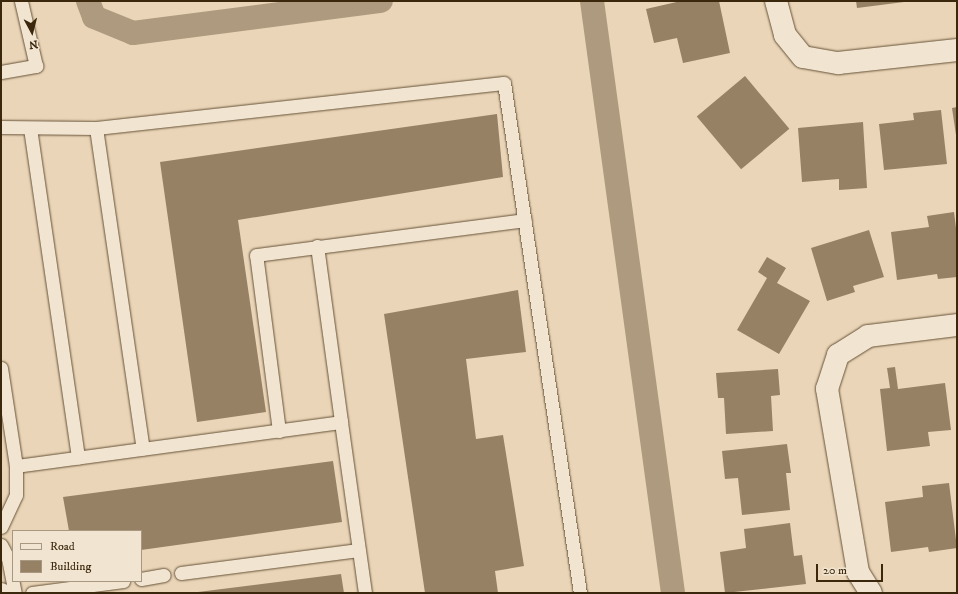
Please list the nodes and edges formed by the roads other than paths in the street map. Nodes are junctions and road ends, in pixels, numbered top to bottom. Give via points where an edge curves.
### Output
1 (21, 1) edge
2 (776, 1) edge
3 (957, 50) edge
4 (1, 72) edge
5 (1, 127) edge
6 (30, 128) junction
7 (96, 128) junction
8 (525, 220) junction
9 (317, 246) junction
10 (957, 325) edge
11 (1, 368) edge
12 (341, 422) junction
13 (279, 431) junction
14 (143, 449) junction
15 (78, 458) junction
16 (16, 466) junction
17 (1, 527) edge
18 (1, 545) edge
19 (359, 550) junction
20 (181, 573) dead end
21 (164, 576) dead end
22 (12, 578) edge
23 (142, 579) edge
24 (13, 582) edge
25 (115, 582) edge
26 (1, 589) edge
27 (10, 593) edge
28 (15, 593) edge
29 (32, 593) edge
30 (365, 593) edge
31 (580, 593) edge
32 (871, 593) edge

1 - 4 lane via 36,66
2 - 3 street via 785,35 803,57 838,64
5 - 6 lane
6 - 7 lane
6 - 15 lane
7 - 8 lane via 504,83
7 - 14 lane
8 - 9 lane
8 - 31 lane
9 - 12 lane
9 - 13 lane via 256,255
10 - 32 street via 868,336 838,354 828,389 858,572
11 - 16 lane
12 - 13 lane
12 - 19 lane
13 - 14 lane
14 - 15 lane
15 - 16 lane
16 - 17 lane via 16,495
18 - 22 lane via 8,558
19 - 20 lane
19 - 30 lane
21 - 23 lane
24 - 28 lane
25 - 29 lane
26 - 27 lane

